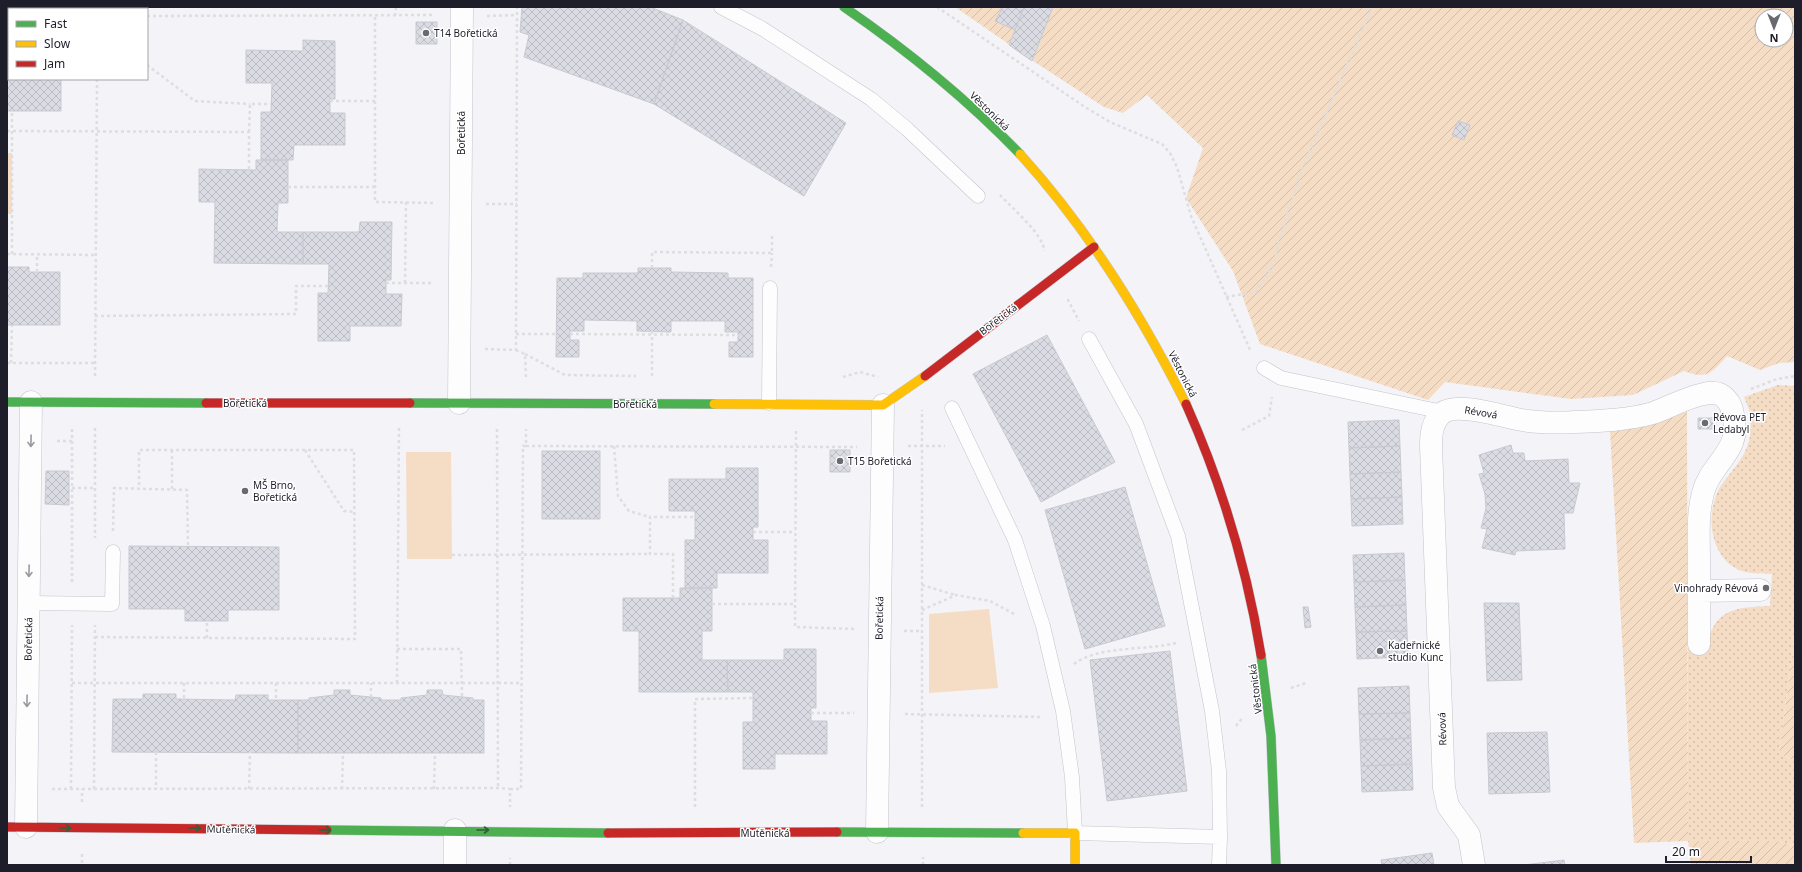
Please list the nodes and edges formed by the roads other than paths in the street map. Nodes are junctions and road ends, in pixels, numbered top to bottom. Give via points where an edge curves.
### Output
1 (721, 7) edge
2 (844, 7) edge
3 (471, 12) edge
4 (978, 196) dead end
5 (1094, 247) junction
6 (770, 288) dead end
7 (1089, 339) dead end
8 (1264, 368) road end
9 (7, 402) edge
10 (31, 402) junction
11 (459, 403) junction
12 (769, 403) junction
13 (883, 405) junction
14 (952, 408) dead end
15 (1443, 412) junction
16 (113, 552) dead end
17 (1760, 590) dead end
18 (1699, 591) junction
19 (28, 603) junction
20 (1699, 644) dead end
21 (16, 827) edge
22 (456, 830) junction
23 (877, 832) junction
24 (1075, 833) junction
25 (1220, 837) junction
26 (456, 865) edge
27 (1075, 865) edge
28 (1219, 865) edge
29 (1276, 865) edge
30 (1474, 865) edge

1 - 4 lane via 763,29 871,99
2 - 5 street, Věstonická via 870,23 933,73 982,117 1041,178
3 - 11 street, Bořetická
5 - 13 street, Bořetická
5 - 29 street, Věstonická via 1130,301 1174,379 1203,442 1228,510 1248,585 1263,665 1271,730
6 - 12 lane
7 - 25 lane via 1136,424 1178,536 1212,711 1219,771
8 - 15 lane via 1281,378
9 - 10 street, Bořetická
10 - 11 street, Bořetická
10 -> 19 street, Bořetická
11 - 12 street, Bořetická
12 - 13 street, Bořetická
13 - 23 street, Bořetická
14 - 24 lane via 1015,540 1038,612 1063,711 1072,777
15 - 18 street, Révová via 1469,408 1522,420 1560,423 1619,420 1654,412 1716,392 1731,405 1735,437 1703,492 1699,519
15 - 30 street, Révová via 1434,422 1431,446 1444,788 1448,806 1469,835
16 - 19 lane via 112,604
17 - 18 street
18 - 20 street
19 -> 21 street, Bořetická
21 -> 22 street, Mutěnická
22 -> 23 street, Mutěnická via 615,833
22 - 26 street
23 - 24 street, Mutěnická
24 - 25 lane
24 - 27 street
25 - 28 lane

